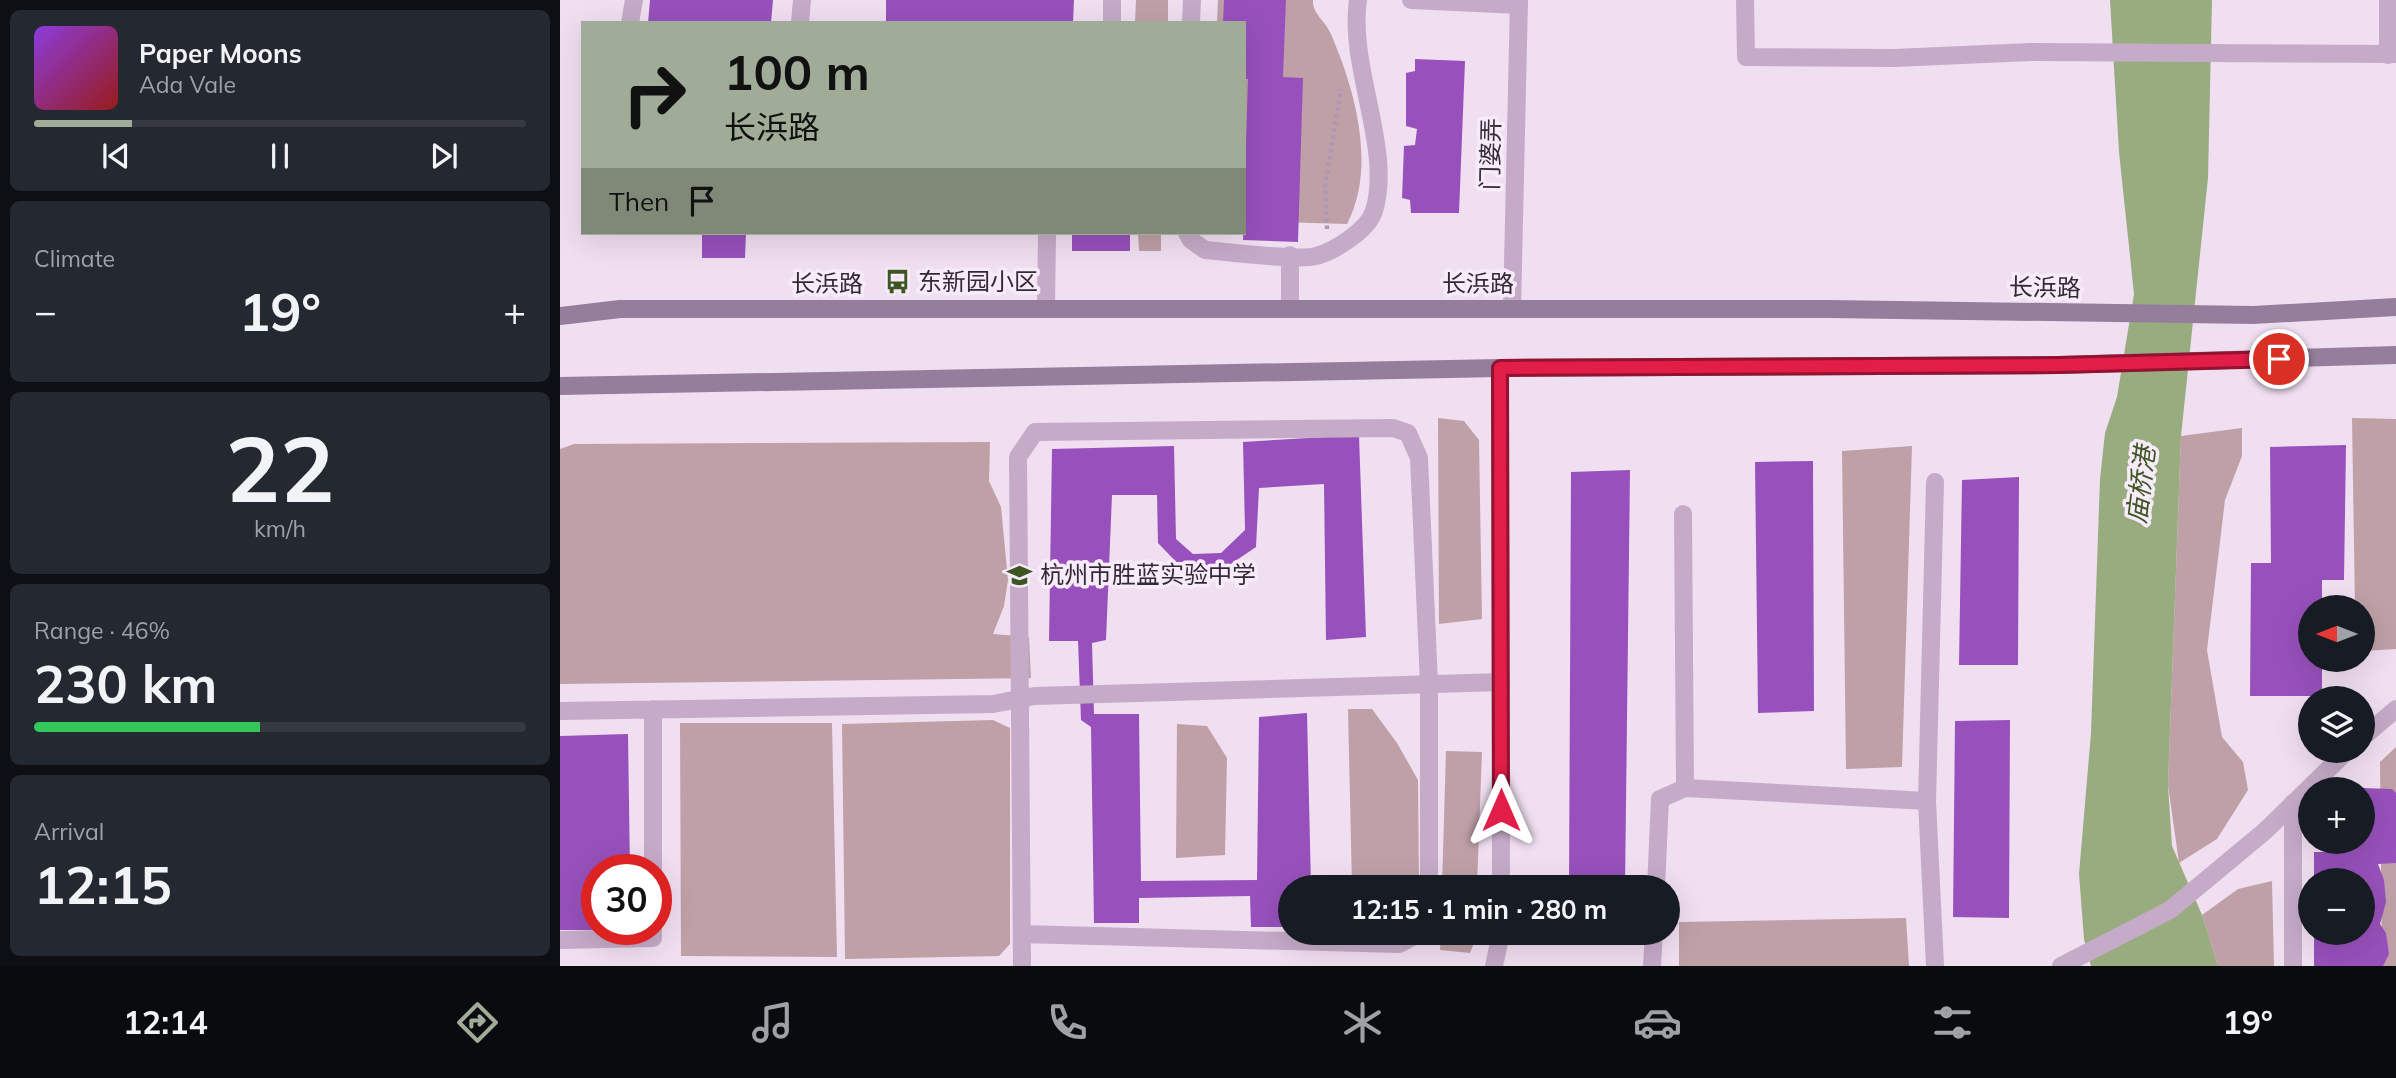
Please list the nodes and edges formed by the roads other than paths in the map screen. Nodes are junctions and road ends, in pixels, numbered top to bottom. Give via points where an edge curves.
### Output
1 (634, 0) edge
2 (802, 0) edge
3 (1112, 0) edge
4 (1192, 0) edge
5 (1358, 0) edge
6 (1410, 0) edge
7 (1745, 0) edge
8 (2388, 0) edge
9 (1519, 2) edge
10 (630, 21) edge
11 (800, 21) edge
12 (1112, 21) edge
13 (1191, 21) edge
14 (2392, 55) edge
15 (1047, 235) edge
16 (1188, 235) edge
17 (1290, 255) junction
18 (2396, 307) edge
19 (1046, 309) junction
20 (1290, 309) junction
21 (1512, 309) junction
22 (560, 316) edge
23 (2396, 355) edge
24 (1500, 368) junction
25 (560, 386) edge
26 (1934, 482) dead end
27 (1683, 514) dead end
28 (1501, 682) junction
29 (1429, 684) junction
30 (1021, 699) junction
31 (653, 709) junction
32 (2396, 709) edge
33 (560, 710) edge
34 (2375, 727) edge
35 (2334, 763) edge
36 (1685, 788) junction
37 (1927, 801) junction
38 (2292, 803) junction
39 (653, 854) edge
40 (1429, 875) edge
41 (1501, 875) edge
42 (1657, 875) edge
43 (1022, 934) junction
44 (560, 940) edge
45 (581, 940) edge
46 (1278, 941) edge
47 (1498, 945) edge
48 (1654, 945) edge
49 (1022, 966) edge
50 (1494, 966) edge
51 (1653, 966) edge
52 (1935, 966) edge
53 (2061, 966) edge
54 (2292, 966) edge

1 - 10 street
2 - 11 street
3 - 12 street
4 - 13 street
5 - 17 street via 1359,51 1378,167 1373,213 1362,229 1315,257
6 - 9 street
7 - 14 street via 1746,57 1894,58 2031,52
8 - 14 street
9 - 21 street, 门婆弄
15 - 19 street
16 - 17 street via 1205,250
17 - 20 street
18 - 21 main road, 长浜路 via 2253,315
19 - 20 main road, 长浜路
19 - 22 main road, 长浜路 via 621,309
20 - 21 main road, 长浜路
23 - 24 main road via 2059,365
24 - 25 main road
24 - 28 street
26 - 37 street
27 - 36 street
28 - 29 street
28 - 41 street
29 - 30 street
29 - 30 street via 1419,458 1408,433 1393,428 1035,432 1018,457
29 - 40 street
30 - 31 street via 993,704
30 - 43 street
31 - 33 street
31 - 39 street
32 - 34 street
35 - 38 street
36 - 37 street
36 - 42 street via 1660,799
37 - 52 street
38 - 53 street via 2170,910
38 - 54 street
43 - 46 street
43 - 49 street
44 - 45 street
47 - 50 street
48 - 51 street

